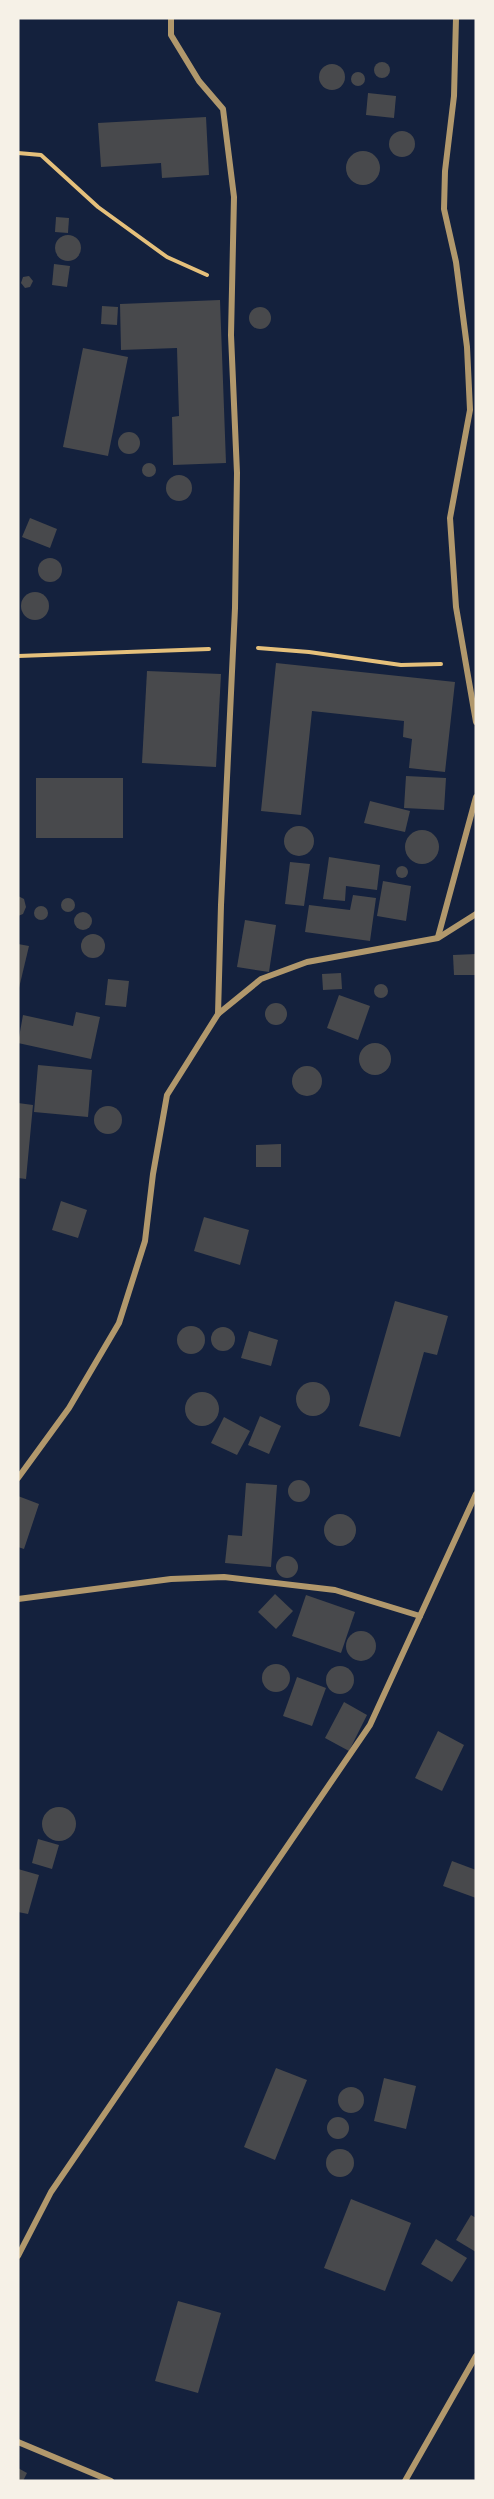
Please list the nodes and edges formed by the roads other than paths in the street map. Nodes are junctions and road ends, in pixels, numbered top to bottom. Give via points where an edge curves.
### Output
1 (171, 18) edge
2 (456, 18) edge
3 (476, 723) edge
4 (476, 797) edge
5 (476, 914) edge
6 (438, 938) junction
7 (218, 1014) junction
8 (18, 1478) edge
9 (476, 1494) edge
10 (18, 1599) edge
11 (420, 1616) junction
12 (18, 2256) edge
13 (476, 2356) edge
14 (18, 2442) edge
15 (111, 2481) edge
16 (405, 2481) edge

1 - 7 street via 171,34 199,81 223,109 234,197 231,335 237,473 235,597
2 - 3 street via 444,209 456,262 467,347 470,410 450,518 456,607
4 - 6 street
5 - 6 street
6 - 7 street via 308,962 261,979
7 - 8 street via 167,1095 144,1241 119,1323 69,1408
9 - 11 street
10 - 11 street via 171,1579 224,1577 335,1590
11 - 12 street via 370,1725 51,2192
13 - 16 street
14 - 15 street

